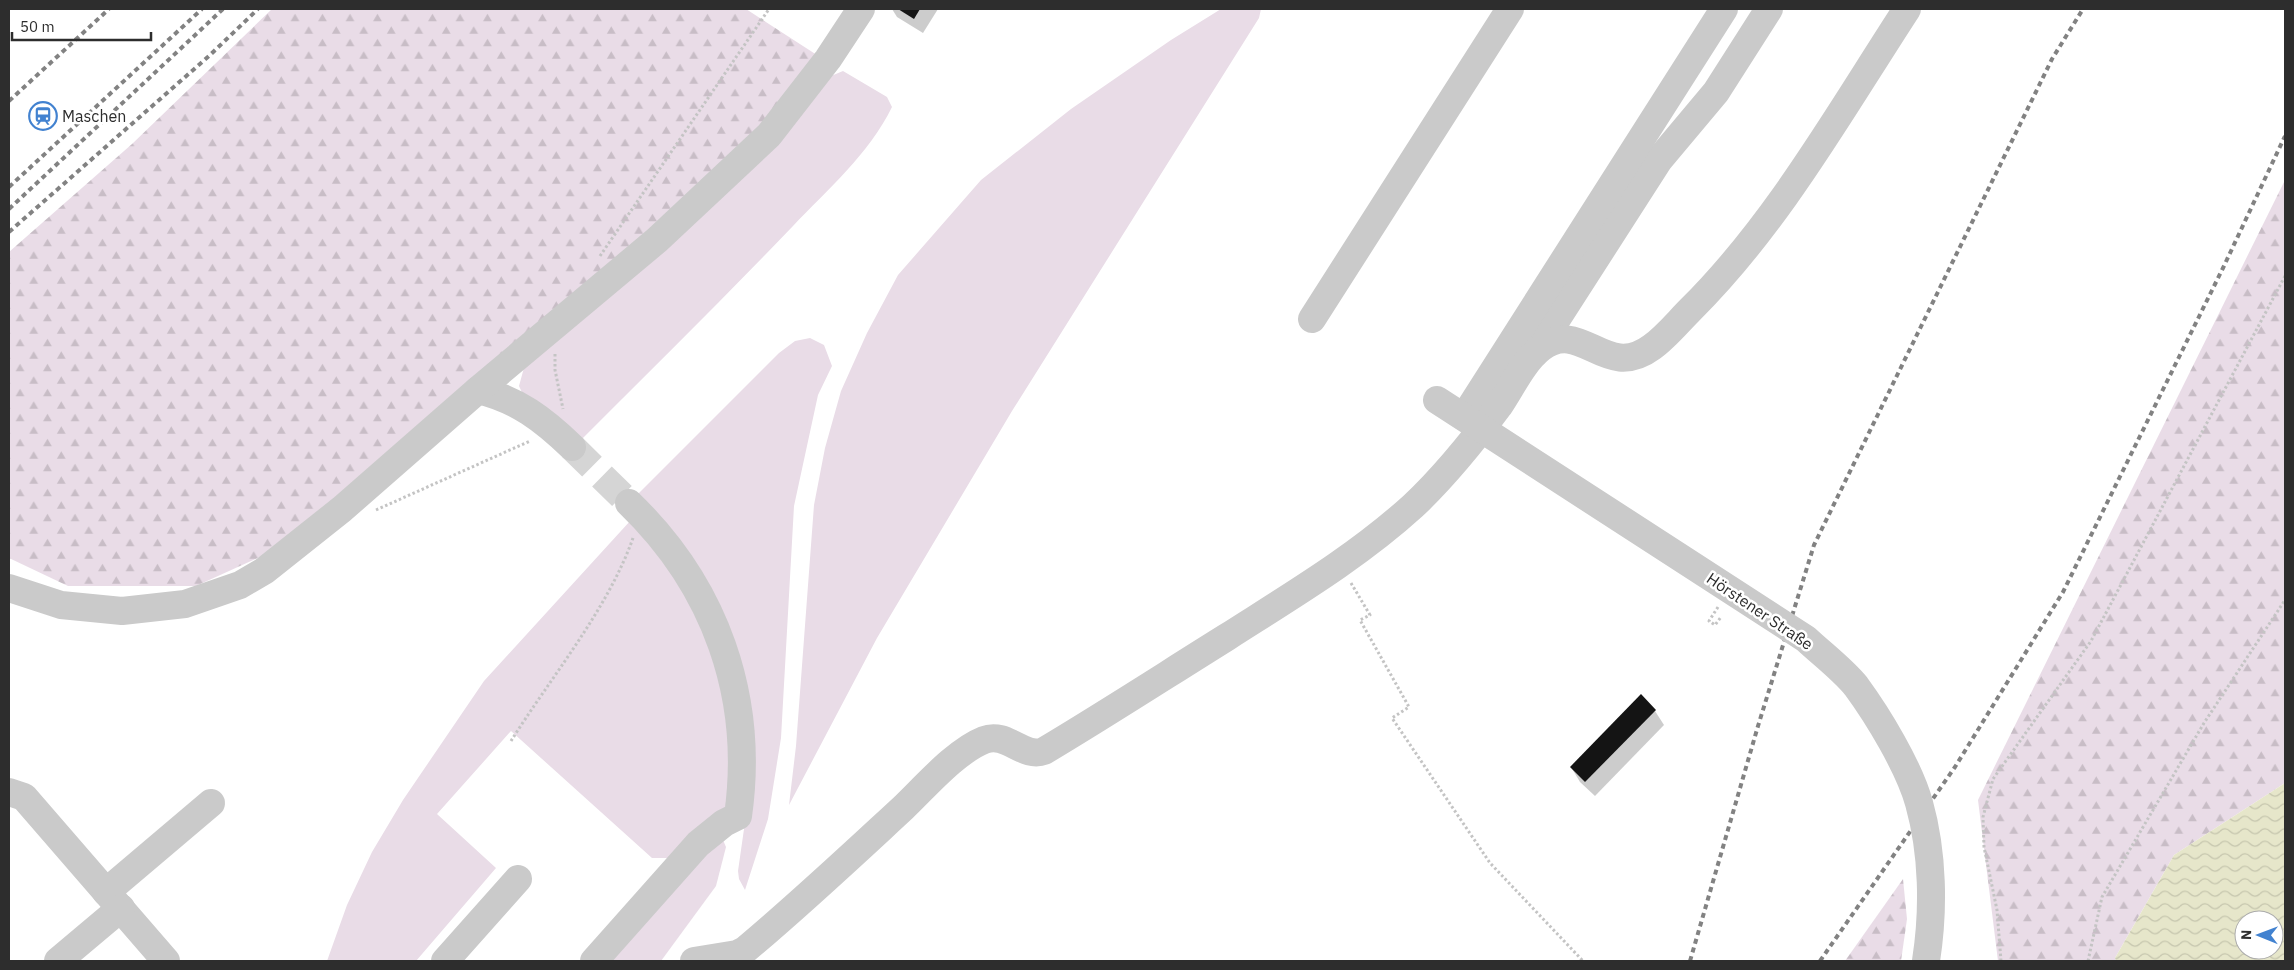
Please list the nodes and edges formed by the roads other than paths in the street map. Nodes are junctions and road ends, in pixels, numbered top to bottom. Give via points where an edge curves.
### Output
1 (861, 9) edge
2 (1510, 9) edge
3 (1724, 9) edge
4 (1769, 9) edge
5 (1907, 9) edge
6 (1312, 319) dead end
7 (1531, 358) junction
8 (478, 390) junction
9 (1437, 400) dead end
10 (1464, 417) junction
11 (570, 444) tunnel mouth
12 (634, 508) tunnel mouth
13 (9, 588) edge
14 (9, 792) edge
15 (211, 802) dead end
16 (518, 879) dead end
17 (114, 900) junction
18 (58, 961) edge
19 (166, 961) edge
20 (446, 961) edge
21 (594, 961) edge
22 (694, 961) edge
23 (1926, 961) edge

1 - 8 street via 828,59 769,136 658,240
2 - 6 street
3 - 10 street
4 - 7 street via 1716,92 1659,160
5 - 7 street via 1787,190 1741,253 1707,293 1653,347 1636,357 1618,359 1581,342 1555,340
7 - 22 street via 1498,407 1442,476 1390,526 1340,564 1044,751 1034,753 998,738 976,744 745,950 726,957
8 - 11 street via 526,407
8 - 13 street via 288,554 240,585 185,604 122,611 61,605
9 - 10 street, Hörstener Straße, bridge
10 - 23 street, Hörstener Straße, bridge via 1806,639 1855,685 1893,743 1919,802 1930,864 1930,934
12 - 21 street via 655,528 695,584 722,643 731,672 742,738 741,796 738,816 698,844
14 - 17 street via 24,797
15 - 17 street
16 - 20 street
17 - 18 street
17 - 19 street

